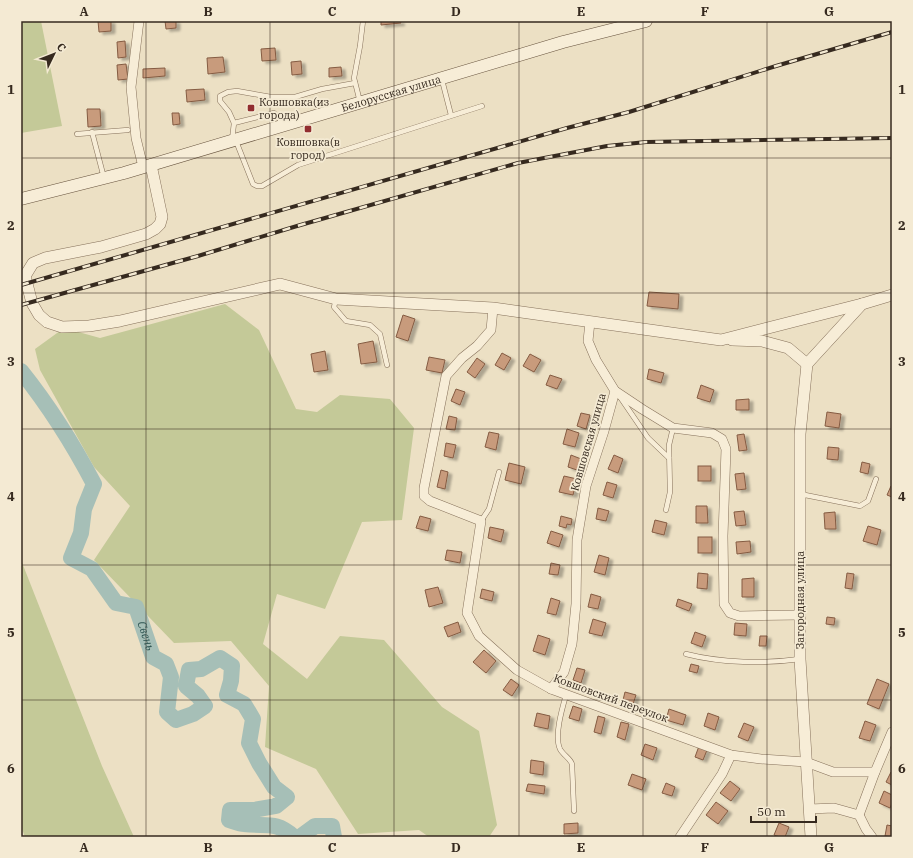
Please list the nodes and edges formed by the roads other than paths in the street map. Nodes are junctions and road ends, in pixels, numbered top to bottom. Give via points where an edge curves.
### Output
1 (139, 21) edge
2 (363, 21) edge
3 (646, 21) edge
4 (441, 78) junction
5 (355, 83) junction
6 (360, 102) junction
7 (482, 106) dead end
8 (451, 115) junction
9 (234, 123) junction
10 (285, 125) junction
11 (128, 130) dead end
12 (92, 132) junction
13 (77, 134) dead end
14 (234, 140) junction
15 (147, 166) junction
16 (104, 178) junction
17 (21, 199) edge
18 (892, 295) edge
19 (336, 299) junction
20 (862, 304) junction
21 (494, 308) junction
22 (590, 322) junction
23 (721, 340) junction
24 (807, 364) junction
25 (387, 365) dead end
26 (615, 391) junction
27 (673, 428) junction
28 (669, 458) junction
29 (499, 472) dead end
30 (876, 479) dead end
31 (799, 494) junction
32 (666, 510) dead end
33 (481, 521) junction
34 (800, 615) junction
35 (686, 654) dead end
36 (800, 659) junction
37 (551, 690) junction
38 (566, 695) junction
39 (892, 732) edge
40 (731, 755) junction
41 (806, 762) junction
42 (874, 772) junction
43 (809, 810) junction
44 (574, 811) dead end
45 (859, 815) junction
46 (680, 837) edge
47 (811, 837) edge
48 (872, 837) edge

1 - 15 street via 131,87 136,138
2 - 5 lane
3 - 4 main road, Белорусская улица via 563,42
4 - 6 main road, Белорусская улица
4 - 8 lane
5 - 6 lane
5 - 9 lane via 295,97 228,92 220,96 220,101
6 - 10 main road, Белорусская улица
7 - 8 lane
8 - 14 lane via 298,166 262,186 253,184
9 - 10 lane via 274,113
9 - 14 lane
10 - 14 main road, Белорусская улица
11 - 12 lane
12 - 13 lane
12 - 16 lane
14 - 15 main road, Белорусская улица
15 - 16 main road, Белорусская улица
15 - 19 street via 162,217 155,229 100,247 45,258 33,263 28,269 25,276 32,303 47,322 62,327 104,324 280,284
16 - 17 main road, Белорусская улица
18 - 20 street
19 - 21 street
19 - 25 lane via 334,307 346,321 370,325 380,334
20 - 23 street
20 - 24 street
21 - 22 street
21 - 33 street via 491,330 446,376 424,488 424,496 430,500
22 - 23 street
22 - 26 street, Ковшовская улица via 588,341
23 - 24 street via 762,341 788,348
24 - 31 street, Загородная улица via 800,434
26 - 27 street
26 - 28 lane via 648,438
26 - 37 street, Ковшовская улица via 586,486 577,540 576,604 572,644 564,672
27 - 28 lane
27 - 34 street via 712,433 722,439 726,449 724,604 730,613 738,616
28 - 32 lane via 670,492
29 - 33 lane via 489,509
30 - 31 lane via 868,501 860,506
31 - 34 street, Загородная улица
33 - 37 street, Ковшовский переулок via 467,613 478,636 517,670
34 - 36 street, Загородная улица
35 - 36 lane via 716,660
36 - 41 street, Загородная улица
37 - 38 street, Ковшовский переулок
38 - 40 street, Ковшовский переулок
38 - 44 lane via 558,741 561,750 572,764
39 - 42 street
40 - 41 street, Ковшовский переулок
40 - 46 street via 722,774
41 - 42 street, Ковшовский переулок via 833,772
41 - 43 street, Загородная улица
42 - 45 street
43 - 45 street via 834,808
43 - 47 street, Загородная улица
45 - 48 street

